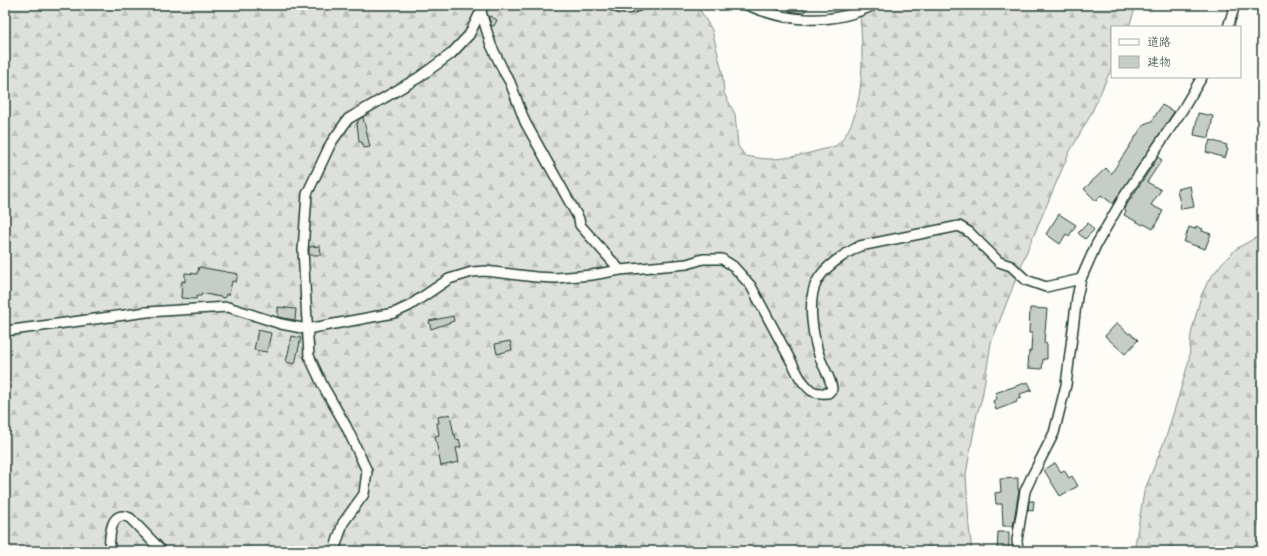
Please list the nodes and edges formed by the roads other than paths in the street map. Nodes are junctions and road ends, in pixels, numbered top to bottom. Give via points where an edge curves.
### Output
1 (612, 5) edge
2 (641, 5) edge
3 (747, 5) edge
4 (874, 5) edge
5 (1235, 5) edge
6 (482, 8) edge
7 (1228, 26) edge
8 (1201, 78) edge
9 (620, 270) junction
10 (1081, 279) junction
11 (308, 329) junction
12 (5, 331) edge
13 (110, 551) edge
14 (162, 551) edge
15 (334, 551) edge
16 (1018, 551) edge

1 - 2 street via 619,9
3 - 4 street via 776,15 813,20 835,18
5 - 7 street
6 - 9 street via 491,45 510,82 525,122 580,225
6 - 11 street via 469,36 451,54 418,78 348,119 331,143 307,194 303,250
8 - 10 street via 1125,195 1096,245
9 - 10 street via 687,264 702,259 722,259 733,266 751,286 800,378 810,390 818,394 832,390 812,327 812,295 816,282 826,270 846,253 860,246 959,226 969,232 999,262 1011,266 1026,280 1046,287
9 - 11 street via 555,278 472,272 448,280 394,314
10 - 16 street via 1066,385 1054,434 1025,491 1017,540
11 - 12 street via 281,324 228,307 147,312
11 - 15 street via 309,356 367,471 364,494 343,523
13 - 14 street via 111,527 119,517 125,516

